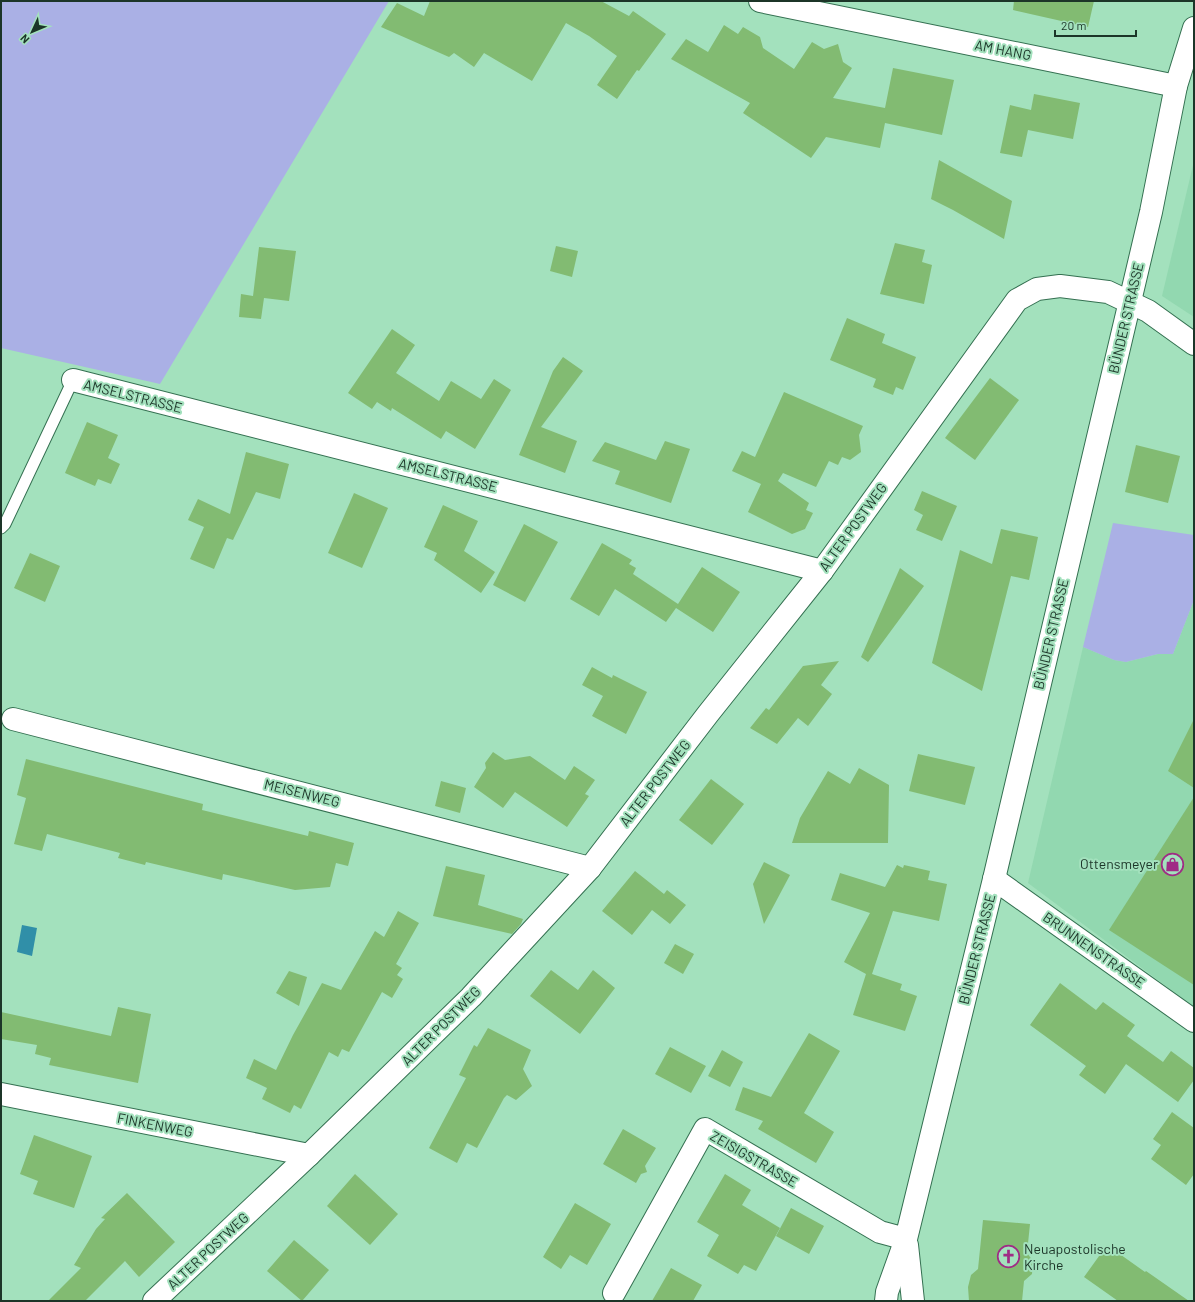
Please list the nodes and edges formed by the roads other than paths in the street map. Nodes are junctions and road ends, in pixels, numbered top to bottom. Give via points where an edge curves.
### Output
1 (760, 1) edge
2 (832, 8) edge
3 (1194, 28) edge
4 (1176, 86) junction
5 (1130, 301) junction
6 (1194, 344) edge
7 (73, 380) joint
8 (1, 528) edge
9 (822, 571) junction
10 (14, 719) dead end
11 (590, 868) junction
12 (994, 879) junction
13 (1194, 1021) edge
14 (1, 1094) edge
15 (309, 1155) junction
16 (906, 1239) junction
17 (614, 1293) dead end
18 (154, 1301) edge
19 (886, 1301) edge
20 (913, 1301) edge

1 - 2 street, AM HANG
2 - 4 street, AM HANG
3 - 4 street, BÜNDER STRASSE
4 - 5 street, BÜNDER STRASSE
5 - 6 street, ALTER POSTWEG
5 - 9 street, ALTER POSTWEG via 1108,292 1060,286 1037,289 1017,300
5 - 12 street, BÜNDER STRASSE
7 - 8 lane
7 - 9 street, AMSELSTRASSE
9 - 11 street, ALTER POSTWEG
10 - 11 street, MEISENWEG
11 - 15 street, ALTER POSTWEG via 471,997
12 - 13 street, BRUNNENSTRASSE
12 - 16 street, BÜNDER STRASSE
14 - 15 street, FINKENWEG
15 - 18 street, ALTER POSTWEG
16 - 17 street, ZEISIGSTRASSE via 880,1232 705,1130
16 - 19 street, BÜNDER STRASSE
16 - 20 street, BÜNDER STRASSE

